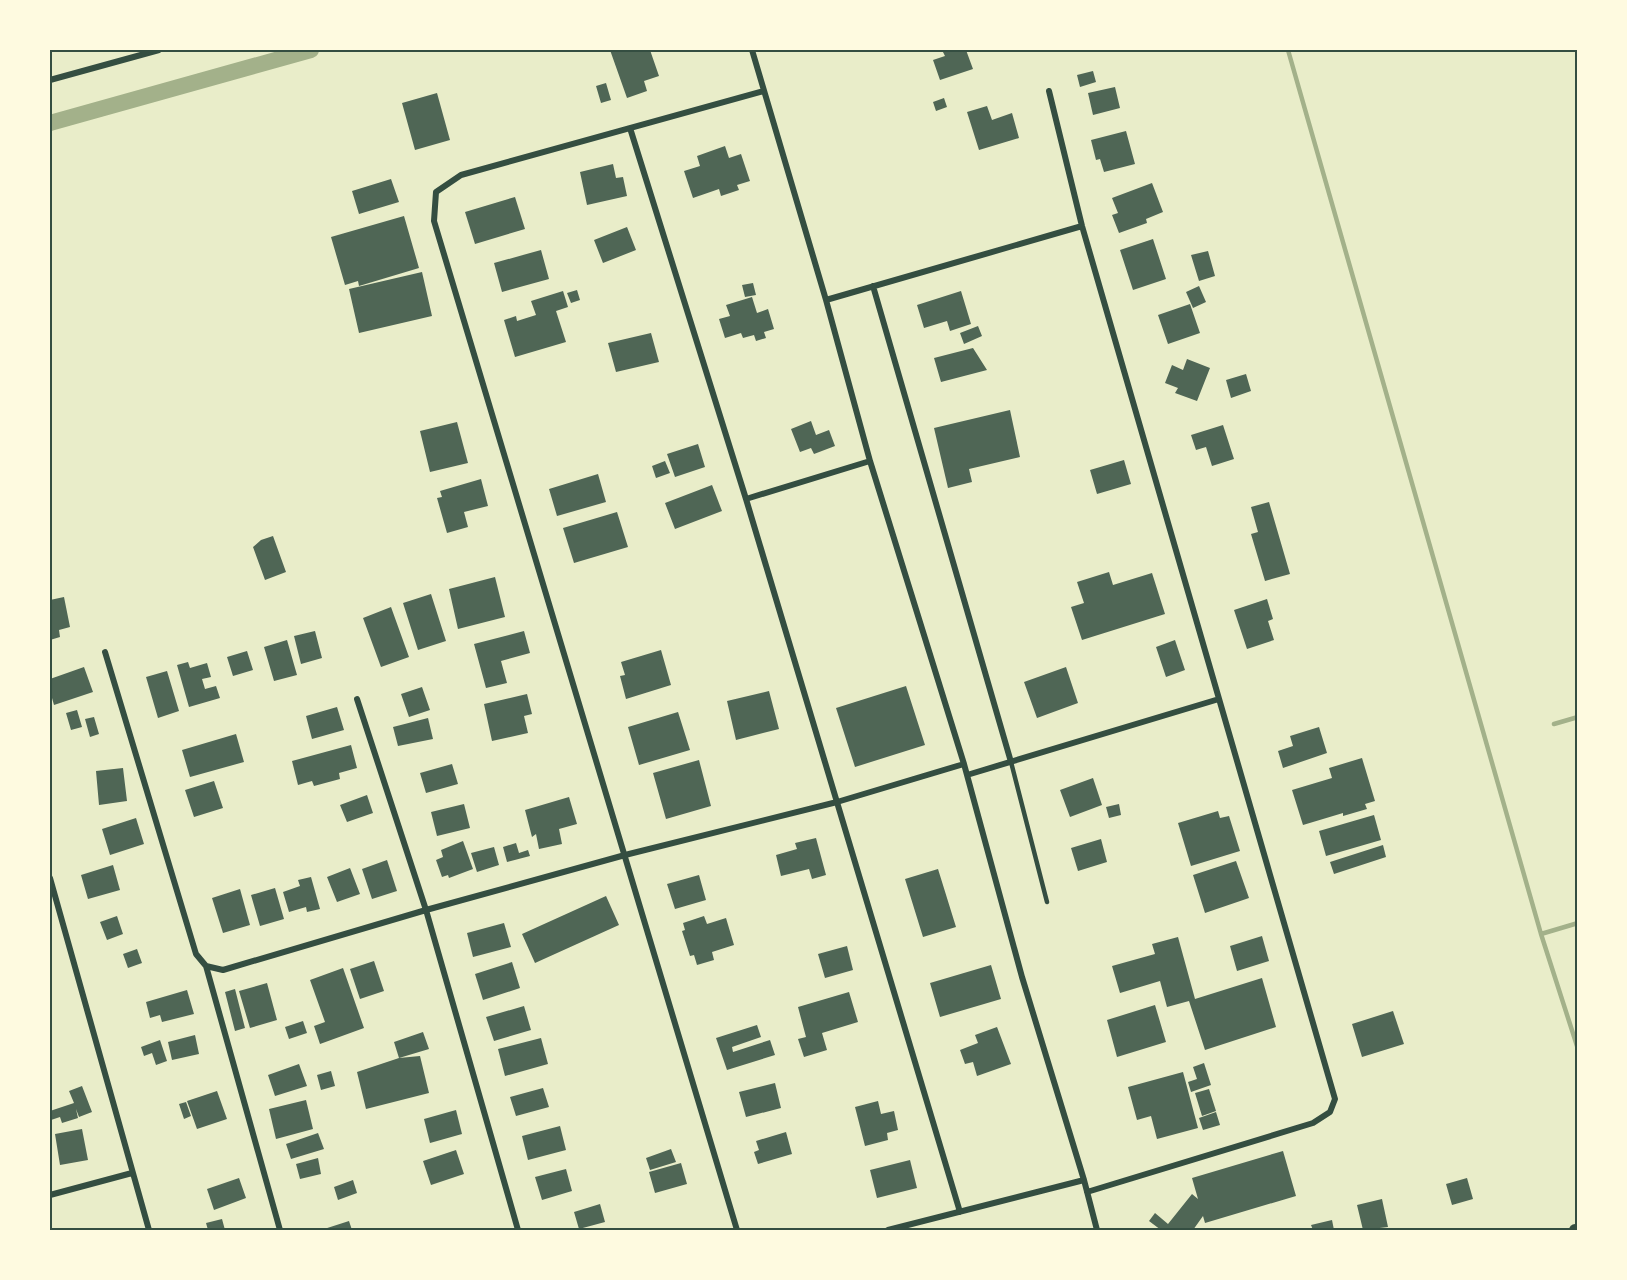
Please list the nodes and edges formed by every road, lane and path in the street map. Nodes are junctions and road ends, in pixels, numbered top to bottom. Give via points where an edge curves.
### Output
1 (159, 50) edge
2 (752, 50) edge
3 (50, 80) edge
4 (764, 91) junction
5 (1049, 91) dead end
6 (630, 128) junction
7 (1082, 226) junction
8 (873, 286) junction
9 (826, 300) junction
10 (870, 461) junction
11 (746, 499) junction
12 (105, 652) dead end
13 (357, 699) dead end
14 (1219, 699) junction
15 (1011, 762) junction
16 (964, 764) junction
17 (967, 775) junction
18 (837, 802) junction
19 (626, 855) junction
20 (50, 878) edge
21 (1047, 902) dead end
22 (426, 910) junction
23 (206, 966) junction
24 (132, 1173) junction
25 (1084, 1180) junction
26 (1087, 1192) junction
27 (50, 1195) edge
28 (960, 1212) junction
29 (149, 1230) edge
30 (280, 1230) edge
31 (518, 1230) edge
32 (737, 1230) edge
33 (888, 1230) edge
34 (1097, 1230) edge

1 - 3 street
2 - 4 street
4 - 6 street
4 - 9 street
5 - 7 street
6 - 11 street
6 - 19 street via 461,175 436,192 434,221
7 - 8 street
7 - 14 street
8 - 9 street
8 - 15 street
9 - 10 street
10 - 11 street
10 - 16 street
11 - 18 street
12 - 23 street via 196,954
13 - 22 street
14 - 15 street
14 - 26 street via 1335,1099 1330,1112 1313,1124
15 - 17 street
15 - 21 lane
16 - 17 street
16 - 18 street
17 - 25 street via 1022,977
18 - 19 street
18 - 28 street
19 - 22 street
19 - 32 street
20 - 24 street
22 - 23 street via 223,970
22 - 31 street
23 - 30 street
24 - 27 street
24 - 29 street
25 - 26 street
25 - 28 street
26 - 34 street
28 - 33 street

